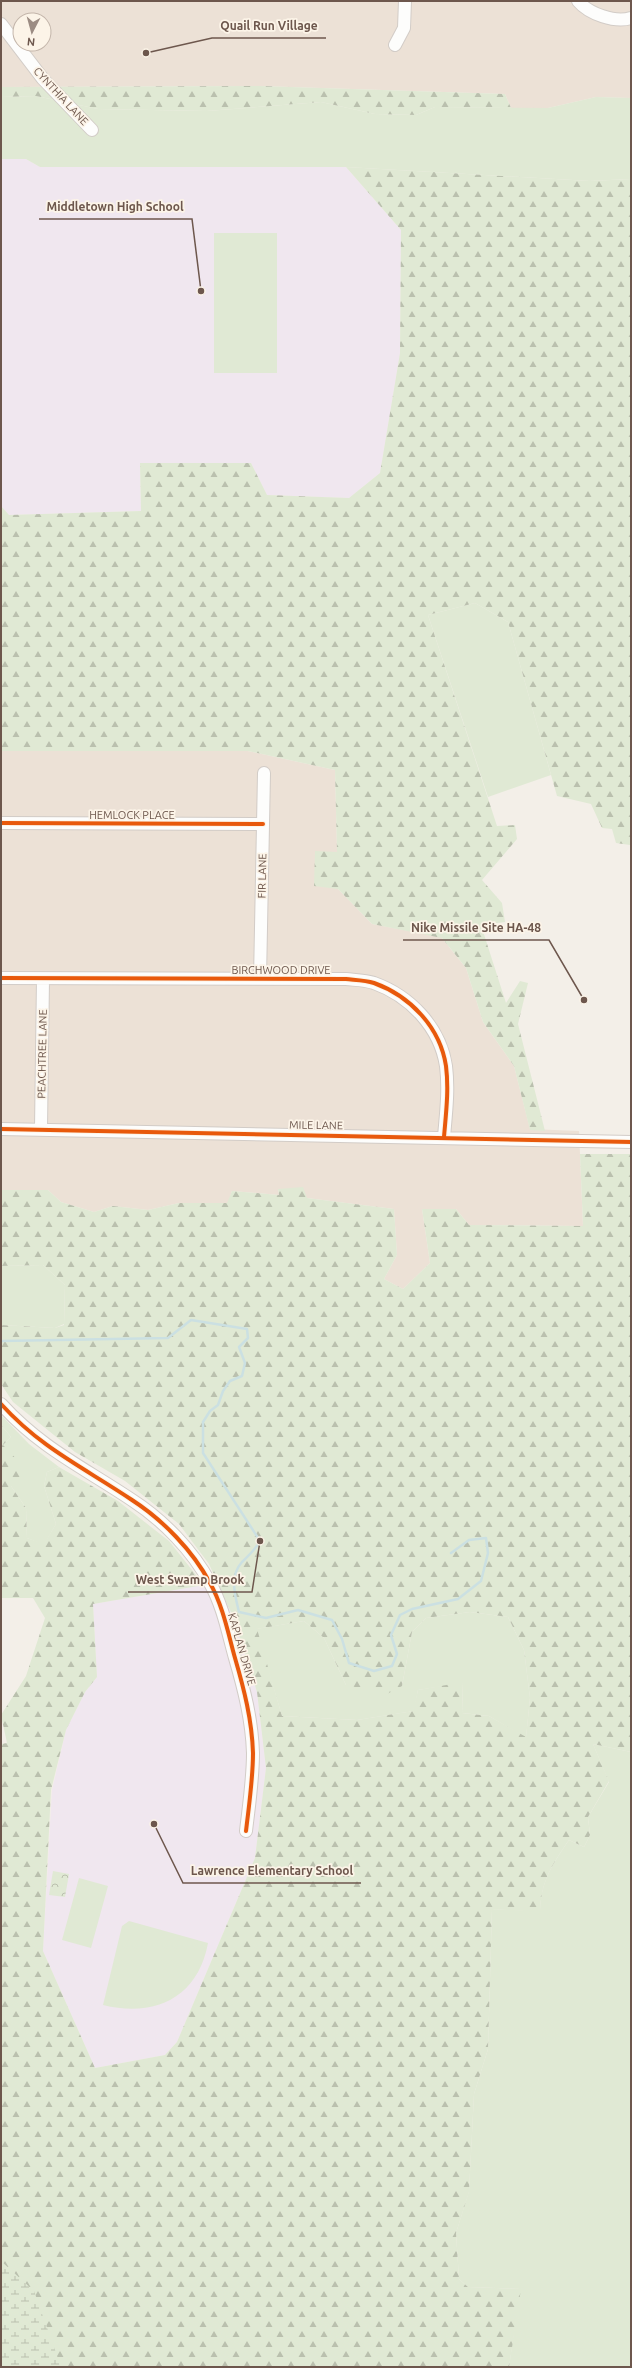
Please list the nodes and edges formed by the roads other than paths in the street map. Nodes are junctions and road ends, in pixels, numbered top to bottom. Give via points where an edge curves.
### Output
1 (405, 1) edge
2 (578, 1) edge
3 (631, 18) edge
4 (1, 24) edge
5 (395, 45) dead end
6 (92, 130) dead end
7 (264, 773) dead end
8 (1, 823) edge
9 (263, 824) junction
10 (1, 978) edge
11 (43, 979) junction
12 (260, 979) junction
13 (1, 1129) edge
14 (41, 1129) junction
15 (444, 1136) junction
16 (631, 1142) edge
17 (1, 1404) edge
18 (246, 1831) dead end

1 - 5 street via 404,28
2 - 3 street via 604,17 625,20
4 - 6 street, CYNTHIA LANE via 43,79
7 - 9 street, FIR LANE
8 - 9 street, HEMLOCK PLACE
9 - 12 street, FIR LANE
10 - 11 street, BIRCHWOOD DRIVE
11 - 12 street, BIRCHWOOD DRIVE
11 - 14 street, PEACHTREE LANE
12 - 15 street, BIRCHWOOD DRIVE via 346,979 372,983 390,990 411,1004 432,1029 441,1047 448,1088
13 - 14 street, MILE LANE
14 - 15 street, MILE LANE
15 - 16 street, MILE LANE
17 - 18 street, KAPLAN DRIVE via 35,1438 133,1500 165,1527 199,1565 211,1584 245,1692 251,1726 252,1779

